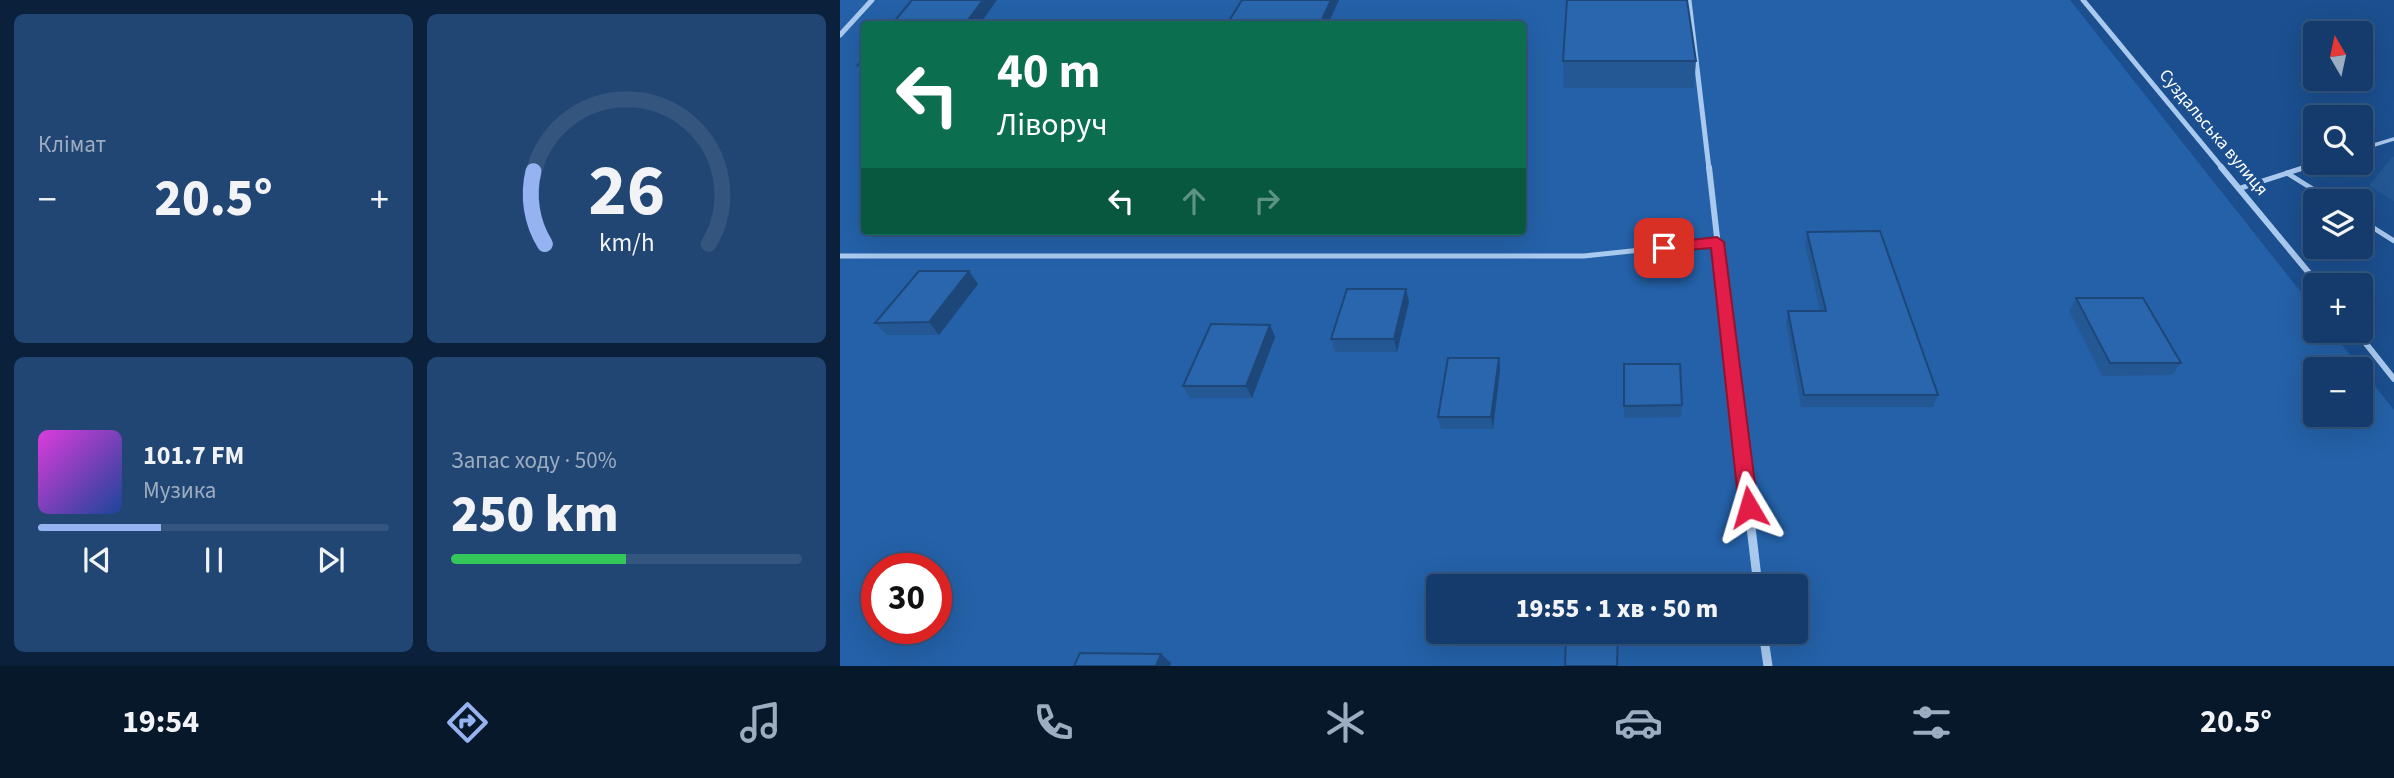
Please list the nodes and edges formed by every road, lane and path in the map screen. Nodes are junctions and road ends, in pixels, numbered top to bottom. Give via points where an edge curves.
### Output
1 (872, 0) edge
2 (1689, 0) edge
3 (2083, 0) edge
4 (840, 34) edge
5 (2394, 139) edge
6 (2373, 145) edge
7 (2303, 168) edge
8 (2287, 173) junction
9 (2241, 188) junction
10 (2313, 189) edge
11 (2373, 228) edge
12 (2394, 241) edge
13 (1717, 242) junction
14 (840, 256) edge
15 (2309, 273) edge
16 (2366, 343) edge
17 (2394, 379) edge
18 (1757, 574) edge
19 (1765, 644) edge
20 (1768, 666) edge

1 - 4 street
2 - 13 street
3 - 9 street, Суздальська вулиця
5 - 6 lane
7 - 8 lane
8 - 9 lane
8 - 10 lane
9 - 15 street, Суздальська вулиця
11 - 12 lane
13 - 14 lane via 1584,256
13 - 18 street
16 - 17 street
19 - 20 street

